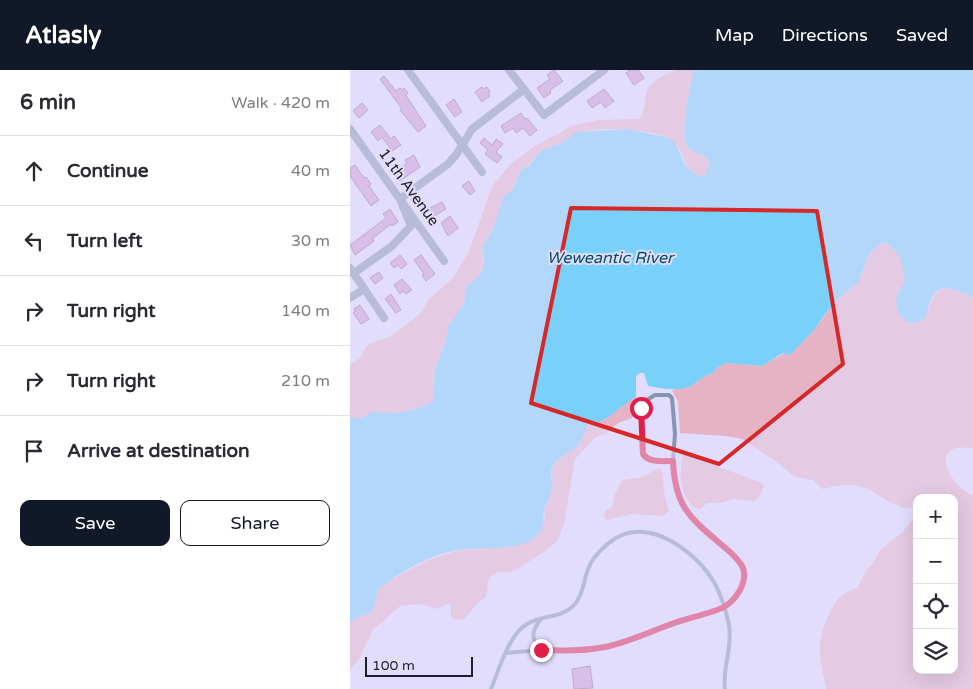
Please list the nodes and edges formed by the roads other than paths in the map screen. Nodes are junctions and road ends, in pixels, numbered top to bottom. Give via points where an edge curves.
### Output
1 (408, 70) edge
2 (509, 70) edge
3 (604, 70) edge
4 (523, 90) junction
5 (350, 130) edge
6 (462, 146) junction
7 (482, 172) dead end
8 (400, 200) junction
9 (444, 261) dead end
10 (352, 270) edge
11 (364, 289) junction
12 (350, 298) edge
13 (384, 318) dead end
14 (673, 461) junction
15 (724, 607) junction
16 (540, 620) junction
17 (541, 650) junction
18 (506, 653) junction
19 (490, 689) edge
20 (725, 689) edge

1 - 6 street
2 - 4 street
3 - 4 street via 544,114
4 - 6 street via 472,129
5 - 8 street, 11th Avenue
6 - 7 street
6 - 8 street via 448,164
8 - 9 street, 11th Avenue
8 - 10 street via 411,226 392,246
10 - 11 street
11 - 12 street
11 - 13 street
14 - 14 lane via 675,427 672,398 655,395 642,403 643,454 651,461
14 - 15 lane via 678,494 684,508 698,525 732,553 743,568 742,587
15 - 16 lane via 714,582 690,555 674,542 634,532 615,538 600,551 590,565 582,594 568,611
15 - 17 lane via 606,647 579,651
15 - 20 lane via 730,646
16 - 17 lane via 533,639
16 - 18 lane via 528,623 520,630
17 - 18 lane
18 - 19 lane

